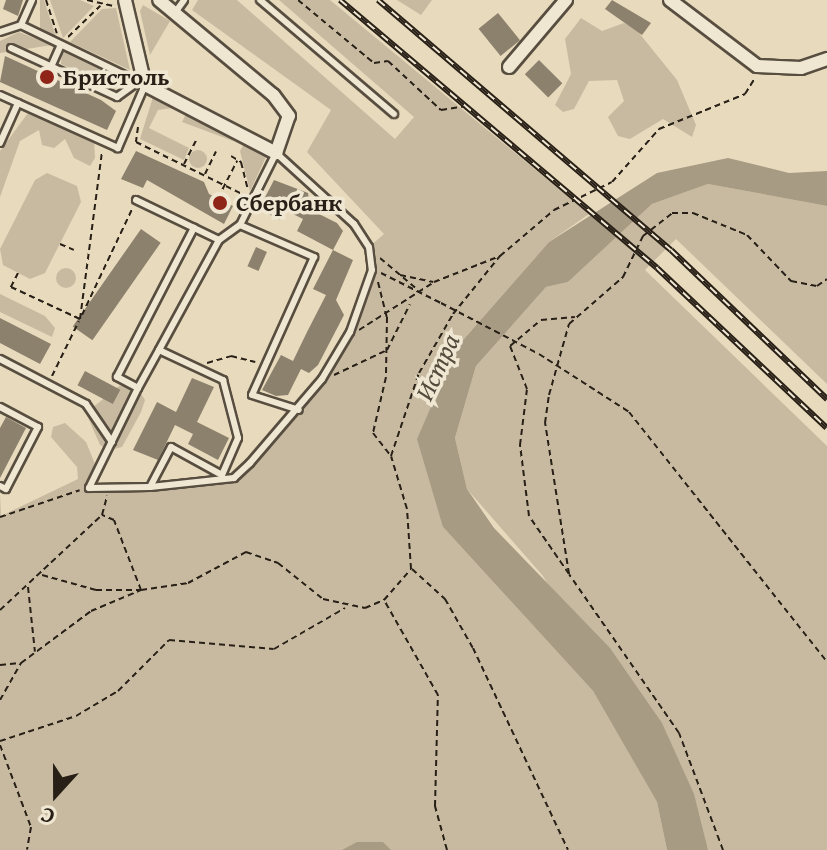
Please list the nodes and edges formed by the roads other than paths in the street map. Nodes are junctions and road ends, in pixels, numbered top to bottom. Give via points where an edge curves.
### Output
1 (32, 0) edge
2 (159, 0) edge
3 (184, 0) edge
4 (260, 0) edge
5 (566, 0) edge
6 (670, 0) edge
7 (123, 3) edge
8 (174, 14) junction
9 (21, 25) junction
10 (0, 32) edge
11 (61, 45) junction
12 (11, 48) dead end
13 (827, 59) edge
14 (51, 67) junction
15 (509, 67) dead end
16 (141, 83) junction
17 (0, 95) edge
18 (18, 103) junction
19 (394, 114) dead end
20 (0, 143) edge
21 (276, 153) junction
22 (136, 200) road end
23 (240, 225) junction
24 (194, 228) junction
25 (219, 240) junction
26 (159, 350) junction
27 (0, 359) edge
28 (138, 388) junction
29 (0, 407) edge
30 (299, 410) junction
31 (112, 442) junction
32 (222, 475) junction
33 (234, 478) junction
34 (0, 486) edge
35 (150, 487) junction

1 - 9 lane
2 - 8 street
3 - 8 lane
4 - 19 lane
5 - 15 street
6 - 13 street via 757,66 801,68
7 - 16 street
8 - 21 street via 289,116
9 - 10 lane
9 - 11 lane
11 - 14 lane
11 - 16 lane
12 - 14 lane
14 - 16 lane via 117,97
16 - 18 lane via 118,148
16 - 21 street
17 - 18 lane
18 - 20 lane
21 - 23 lane
21 - 30 lane via 319,187 369,247 372,270 350,332
22 - 24 lane
23 - 25 lane
23 - 30 lane via 314,257 252,395
24 - 25 lane
24 - 28 lane via 117,377
25 - 26 lane
26 - 28 lane
26 - 32 lane via 223,380 238,438
27 - 31 lane via 86,404
28 - 31 lane
29 - 34 lane via 38,427 6,489
30 - 33 lane
31 - 35 lane via 89,488
32 - 33 lane
32 - 35 lane via 171,447
33 - 35 lane

